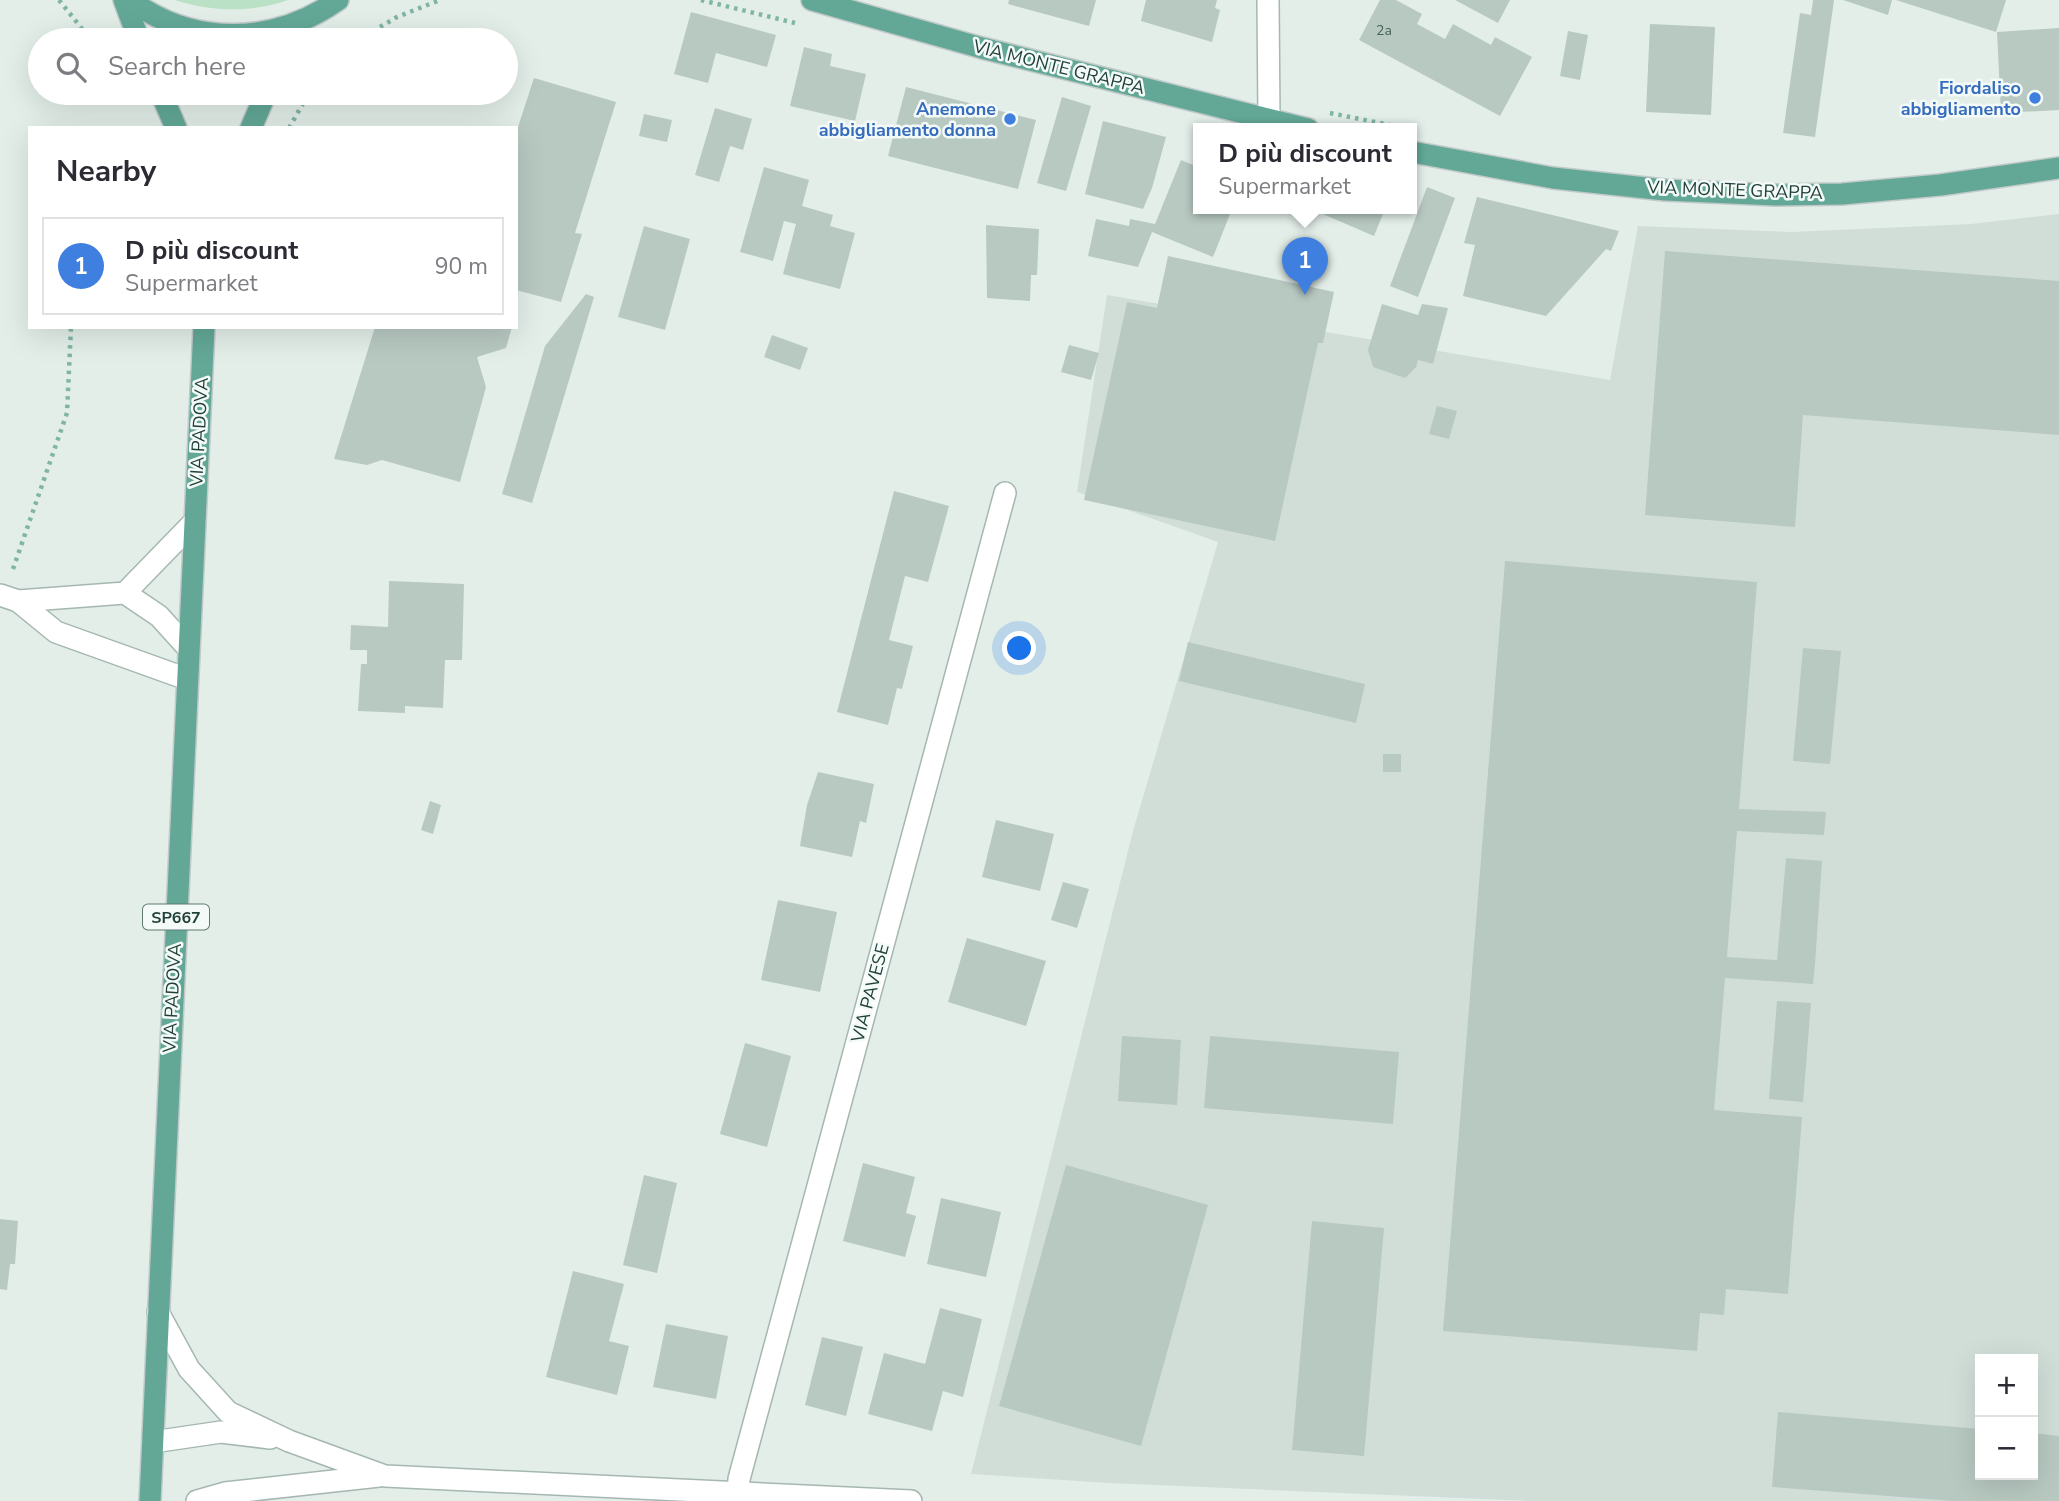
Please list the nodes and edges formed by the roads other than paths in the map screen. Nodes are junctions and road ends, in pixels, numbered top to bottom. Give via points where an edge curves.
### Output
1 (124, 0) edge
2 (130, 0) edge
3 (812, 0) edge
4 (1268, 0) edge
5 (333, 4) edge
6 (134, 28) edge
7 (184, 28) edge
8 (285, 28) edge
9 (312, 28) edge
10 (166, 105) edge
11 (261, 105) edge
12 (1269, 120) junction
13 (1282, 123) edge
14 (175, 126) edge
15 (252, 126) edge
16 (1417, 153) edge
17 (2059, 168) edge
18 (204, 329) edge
19 (1005, 493) dead end
20 (195, 521) junction
21 (125, 593) junction
22 (7, 598) edge
23 (188, 648) junction
24 (187, 679) junction
25 (158, 1312) junction
26 (289, 1441) junction
27 (153, 1442) junction
28 (385, 1476) junction
29 (738, 1493) junction
30 (150, 1501) edge
31 (197, 1501) edge
32 (911, 1501) edge

1 - 6 main road
2 - 7 main road
3 - 12 main road, VIA MONTE GRAPPA
4 - 12 street
5 - 8 main road
5 - 9 main road
10 - 14 main road
11 - 15 main road
12 - 13 main road, VIA MONTE GRAPPA
16 - 17 main road, VIA MONTE GRAPPA via 1553,178 1775,195 1879,190
18 - 20 main road, VIA PADOVA / SP667
19 - 29 street, VIA PAVESE
20 - 21 street
20 - 23 main road, VIA PADOVA / SP667
21 - 22 street
21 - 23 street via 159,616
22 - 24 street via 56,632
23 - 24 main road, VIA PADOVA / SP667
24 - 25 main road, VIA PADOVA / SP667
25 - 26 street via 189,1369 228,1412
25 - 27 main road, VIA PADOVA / SP667
26 - 27 street via 221,1432
26 - 28 street
27 - 30 main road, VIA PADOVA / SP667
28 - 29 street
28 - 31 street via 225,1493
29 - 32 street

